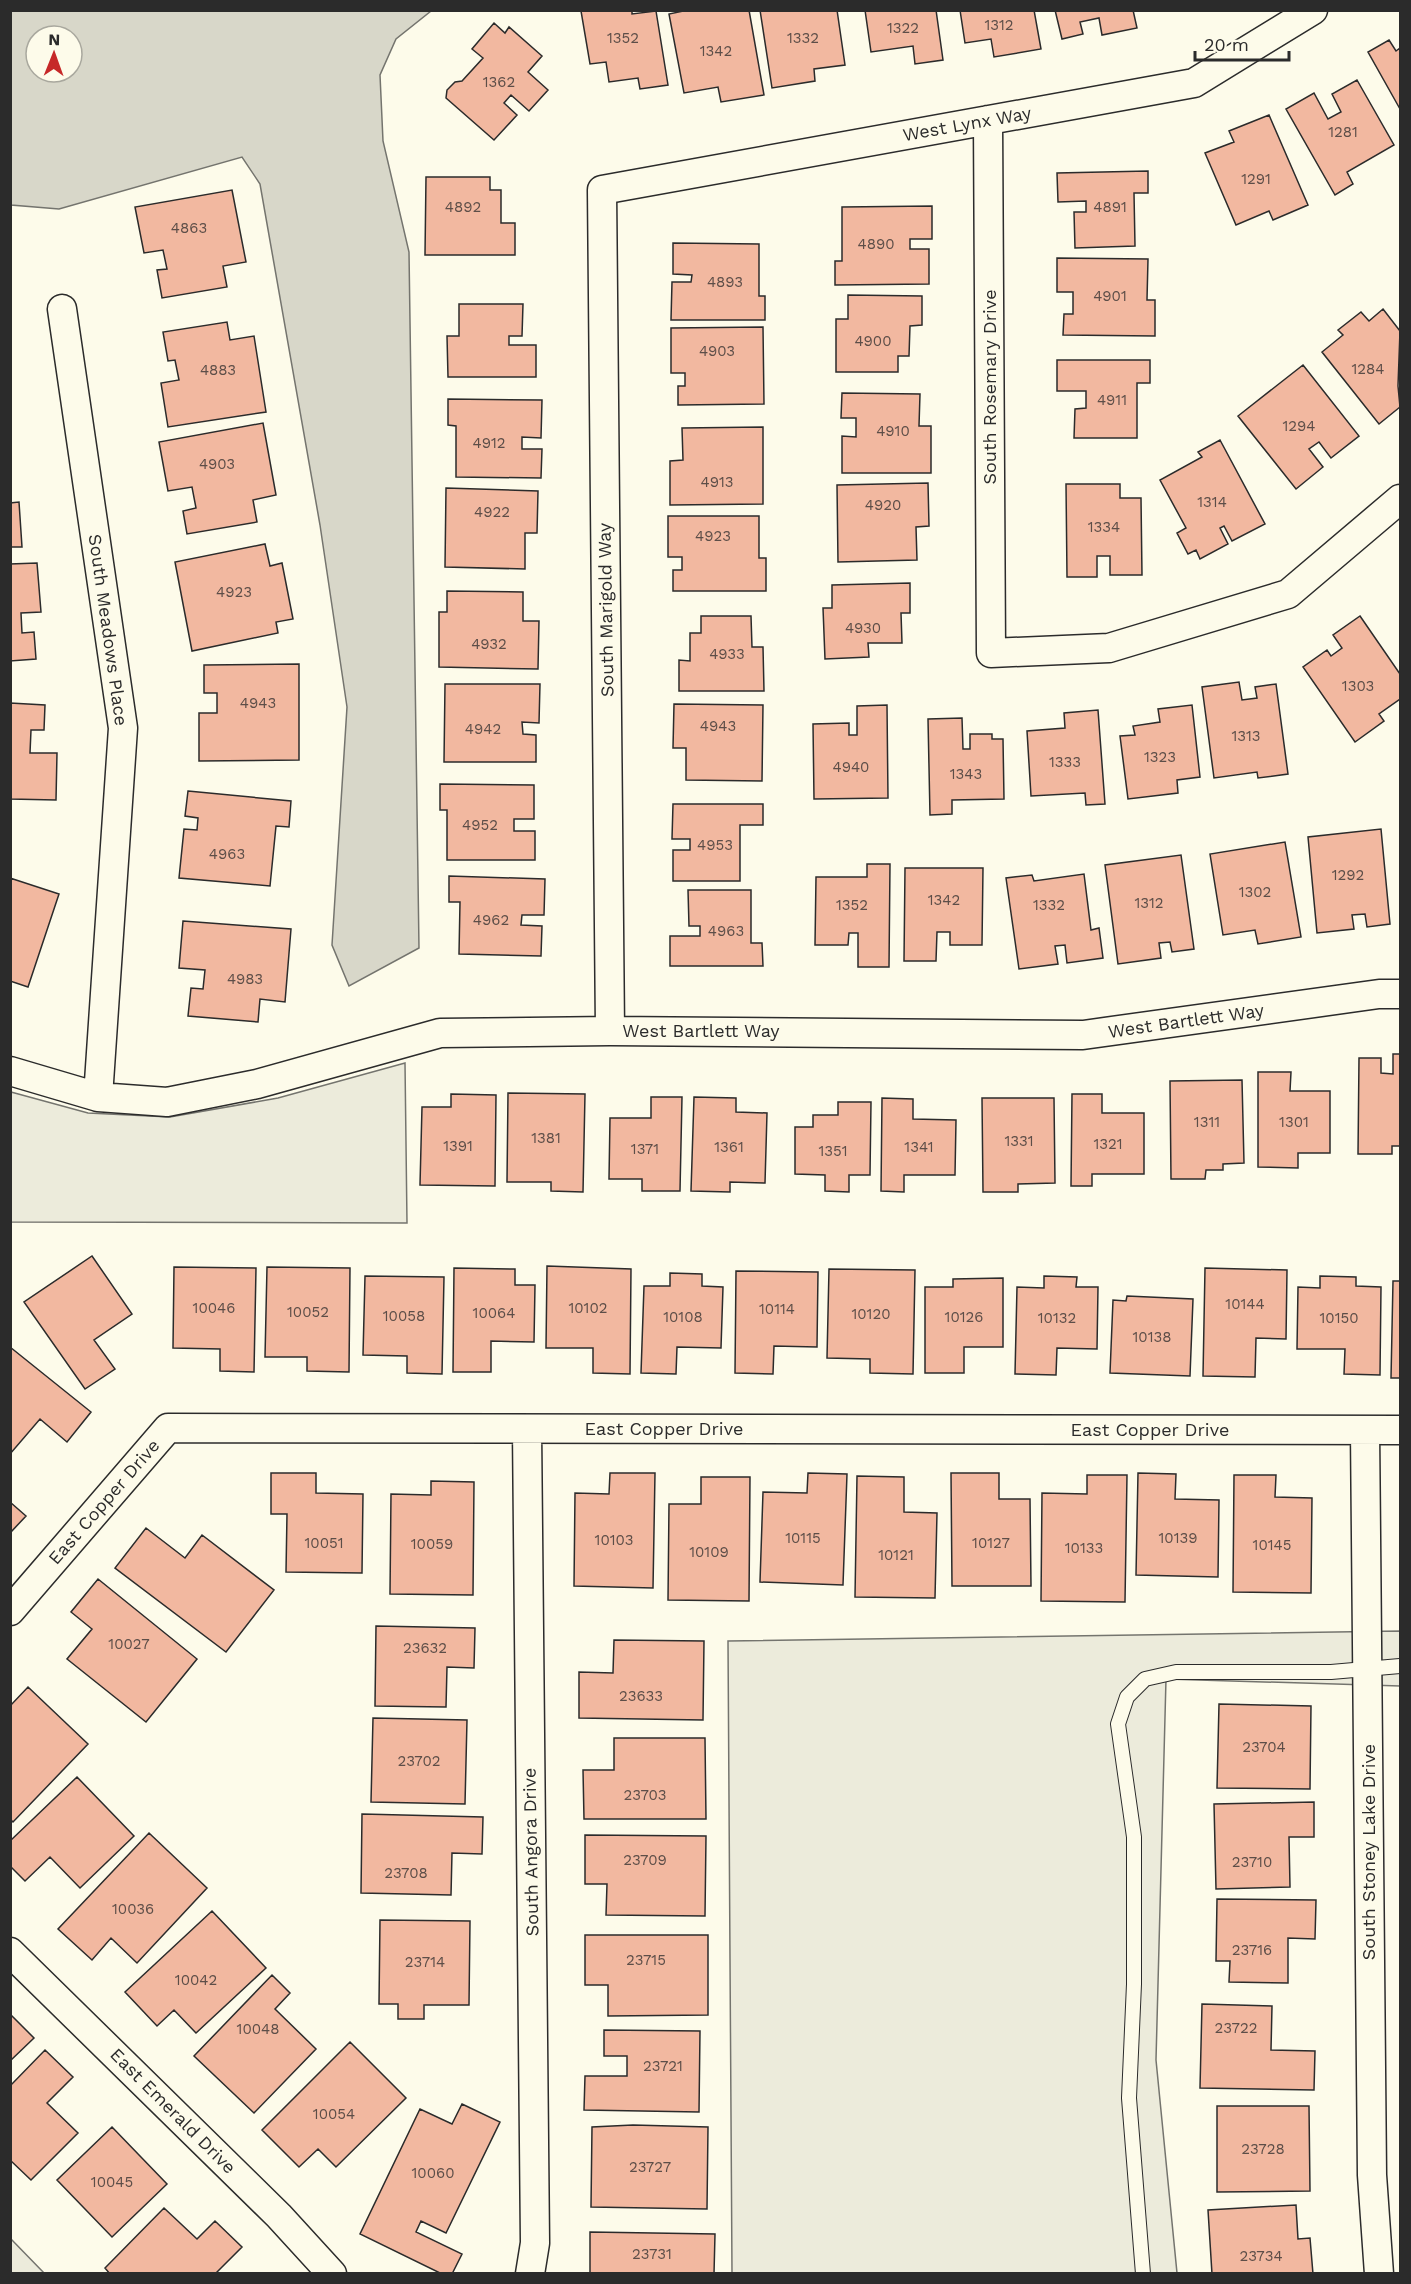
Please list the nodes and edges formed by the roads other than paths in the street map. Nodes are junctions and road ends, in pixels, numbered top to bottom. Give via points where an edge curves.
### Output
1 (1313, 10) edge
2 (988, 120) junction
3 (602, 190) joint
4 (62, 309) dead end
5 (1401, 499) edge
6 (1401, 994) edge
7 (610, 1030) junction
8 (10, 1071) edge
9 (98, 1097) junction
10 (527, 1429) junction
11 (1365, 1430) junction
12 (1401, 1430) edge
13 (10, 1611) edge
14 (1401, 1666) edge
15 (1367, 1669) junction
16 (10, 1952) edge
17 (332, 2274) edge
18 (530, 2274) edge
19 (1143, 2274) edge
20 (1379, 2274) edge

1 - 2 street, West Lynx Way via 1194,83
2 - 3 street, West Lynx Way
2 - 5 street, South Rosemary Drive via 991,653 1109,648 1288,594
3 - 7 street, South Marigold Way
4 - 9 street, South Meadows Place via 123,728
6 - 7 street, West Bartlett Way via 1083,1035
7 - 9 street, West Bartlett Way via 440,1033 257,1084 167,1102
8 - 9 street, West Bartlett Way
10 - 11 street, East Copper Drive
10 - 13 street, East Copper Drive via 168,1428
10 - 18 street, South Angora Drive via 535,2243
11 - 12 street, East Copper Drive
11 - 15 street, South Stoney Lake Drive
14 - 15 lane
15 - 19 lane via 1176,1672 1145,1679 1128,1697 1118,1724 1134,1837 1129,2098
15 - 20 street, South Stoney Lake Drive via 1372,2175
16 - 17 street, East Emerald Drive via 279,2216

